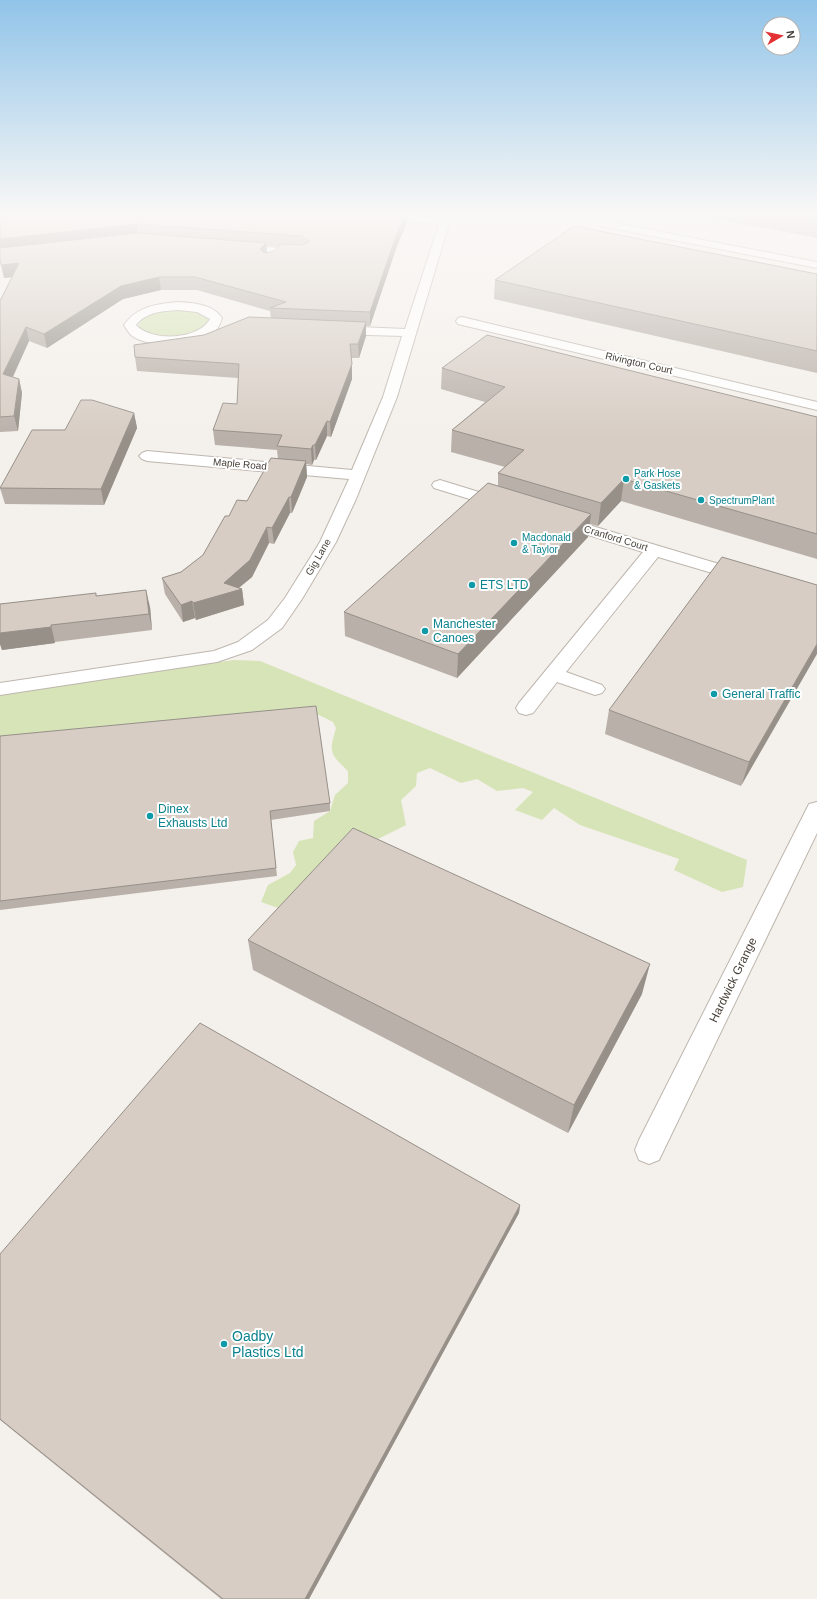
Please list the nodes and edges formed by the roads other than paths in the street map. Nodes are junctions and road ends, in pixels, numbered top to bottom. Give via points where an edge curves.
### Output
1 (424, 289) edge
2 (462, 321) dead end
3 (219, 324) joint
4 (324, 329) edge
5 (410, 333) junction
6 (817, 406) edge
7 (147, 456) dead end
8 (358, 475) junction
9 (440, 485) dead end
10 (516, 508) edge
11 (547, 517) edge
12 (654, 550) junction
13 (758, 582) edge
14 (553, 674) junction
15 (0, 689) edge
16 (595, 689) dead end
17 (526, 708) dead end
18 (817, 810) edge
19 (649, 1150) dead end

1 - 5 street, Gig Lane
2 - 6 street, Rivington Court
3 - 3 street via 189,338 161,340 138,335 130,325 140,314 178,306 203,309 211,313
4 - 5 street
5 - 8 street, Gig Lane via 390,397
7 - 8 street, Maple Road
8 - 15 street, Gig Lane via 328,542 293,599 275,624 245,646 217,656
9 - 10 street
11 - 12 street, Cranford Court
12 - 13 street, Cranford Court
12 - 14 street, Cranford Court
14 - 16 street
14 - 17 street, Cranford Court
18 - 19 street, Hardwick Grange

